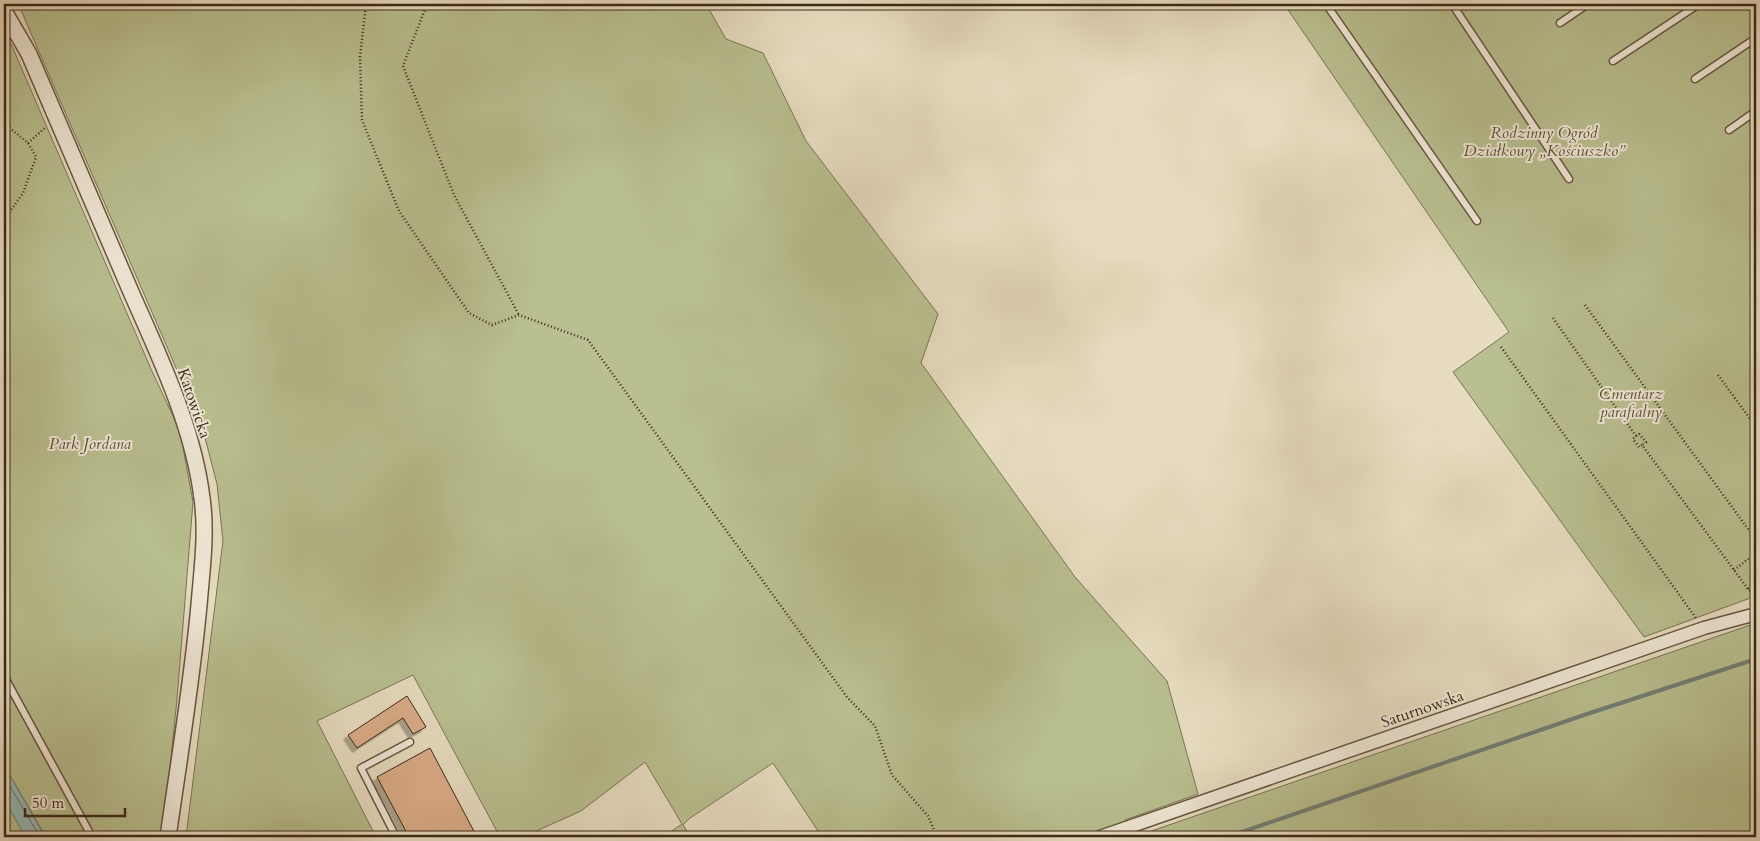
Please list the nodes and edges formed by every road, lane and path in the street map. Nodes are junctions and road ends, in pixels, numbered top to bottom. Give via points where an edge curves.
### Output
1 (366, 4) edge
2 (427, 4) edge
3 (1326, 4) edge
4 (1452, 4) edge
5 (1588, 4) edge
6 (1699, 4) edge
7 (4, 11) edge
8 (1560, 22) dead end
9 (1756, 38) edge
10 (1613, 61) dead end
11 (1695, 79) dead end
12 (1756, 111) edge
13 (4, 123) edge
14 (49, 125) dead end
15 (1729, 130) dead end
16 (28, 143) junction
17 (1569, 179) dead end
18 (4, 220) edge
19 (1477, 221) dead end
20 (1585, 305) dead end
21 (519, 315) junction
22 (1553, 318) dead end
23 (1501, 348) dead end
24 (1718, 375) dead end
25 (1756, 427) edge
26 (1636, 436) junction
27 (1642, 445) junction
28 (1756, 540) edge
29 (1756, 553) edge
30 (1734, 570) junction
31 (1756, 583) edge
32 (1748, 589) junction
33 (1756, 601) edge
34 (1756, 614) edge
35 (1697, 618) dead end
36 (4, 676) edge
37 (410, 742) dead end
38 (92, 837) edge
39 (168, 837) edge
40 (396, 837) edge
41 (937, 837) edge
42 (1100, 837) edge

1 - 21 path via 360,57 362,120 399,212 469,313 492,325
2 - 21 path via 404,66 454,195
3 - 19 lane
4 - 17 lane
5 - 8 lane
6 - 10 lane
7 - 39 street, Katowicka via 28,54 163,365 188,432 196,464 204,530 202,563 191,675
9 - 11 lane
12 - 15 lane
13 - 16 path
14 - 16 path
16 - 18 path via 36,157 23,192
20 - 28 path
21 - 41 path via 588,340 847,697 874,726 892,775 928,816
22 - 26 path
23 - 35 path
24 - 25 path
26 - 27 path via 1639,434 1646,442
26 - 27 path via 1632,439 1639,447
27 - 30 path
29 - 30 path
30 - 32 path
31 - 32 path
32 - 33 path
34 - 42 street, Saturnowska via 1704,628
36 - 38 lane
37 - 40 lane via 361,768

